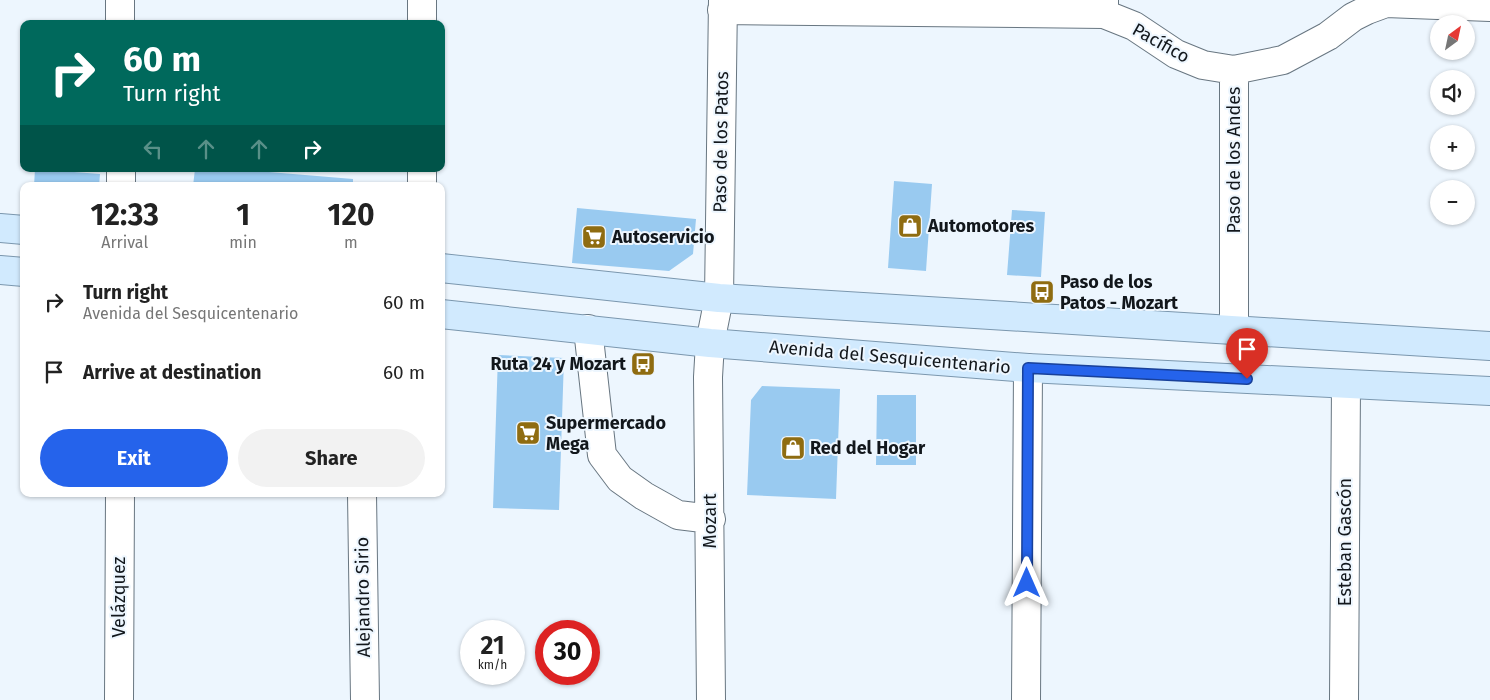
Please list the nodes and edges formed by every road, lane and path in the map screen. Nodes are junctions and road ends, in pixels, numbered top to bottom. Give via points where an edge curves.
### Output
1 (120, 0) edge
2 (422, 0) edge
3 (1386, 2) edge
4 (722, 5) edge
5 (1104, 7) edge
6 (1490, 7) edge
7 (120, 20) edge
8 (422, 20) edge
9 (1234, 70) junction
10 (0, 228) edge
11 (20, 230) edge
12 (445, 268) edge
13 (0, 270) edge
14 (20, 272) edge
15 (719, 298) junction
16 (445, 314) edge
17 (588, 329) junction
18 (1234, 331) junction
19 (710, 342) junction
20 (1490, 346) edge
21 (1028, 368) junction
22 (1346, 384) junction
23 (1490, 391) edge
24 (120, 497) edge
25 (362, 497) edge
26 (711, 519) junction
27 (119, 700) edge
28 (365, 700) edge
29 (711, 700) edge
30 (1026, 700) edge
31 (1344, 700) edge

1 - 7 street
2 - 8 street
3 - 6 street
3 - 9 street, Paso de los Andes via 1353,17 1328,36 1283,60
4 - 5 street
4 - 15 street, Paso de los Patos
5 - 9 street, Pacífico via 1176,54 1203,65
9 - 18 street, Paso de los Andes
10 - 11 main road
12 - 15 main road
13 - 14 main road
15 - 18 main road
15 - 19 street, Paso de los Patos
16 - 17 main road, Avenida del Sesquicentenario
17 - 19 main road, Avenida del Sesquicentenario
17 - 26 street via 602,455 620,479 644,496 678,515
18 - 20 main road
19 - 21 main road, Avenida del Sesquicentenario
19 - 26 street, Mozart
21 - 22 main road, Avenida del Sesquicentenario
21 - 30 street
22 - 23 main road, Avenida del Sesquicentenario
22 - 31 street, Esteban Gascón
24 - 27 street, Velázquez
25 - 28 street, Alejandro Sirio
26 - 29 street, Mozart

